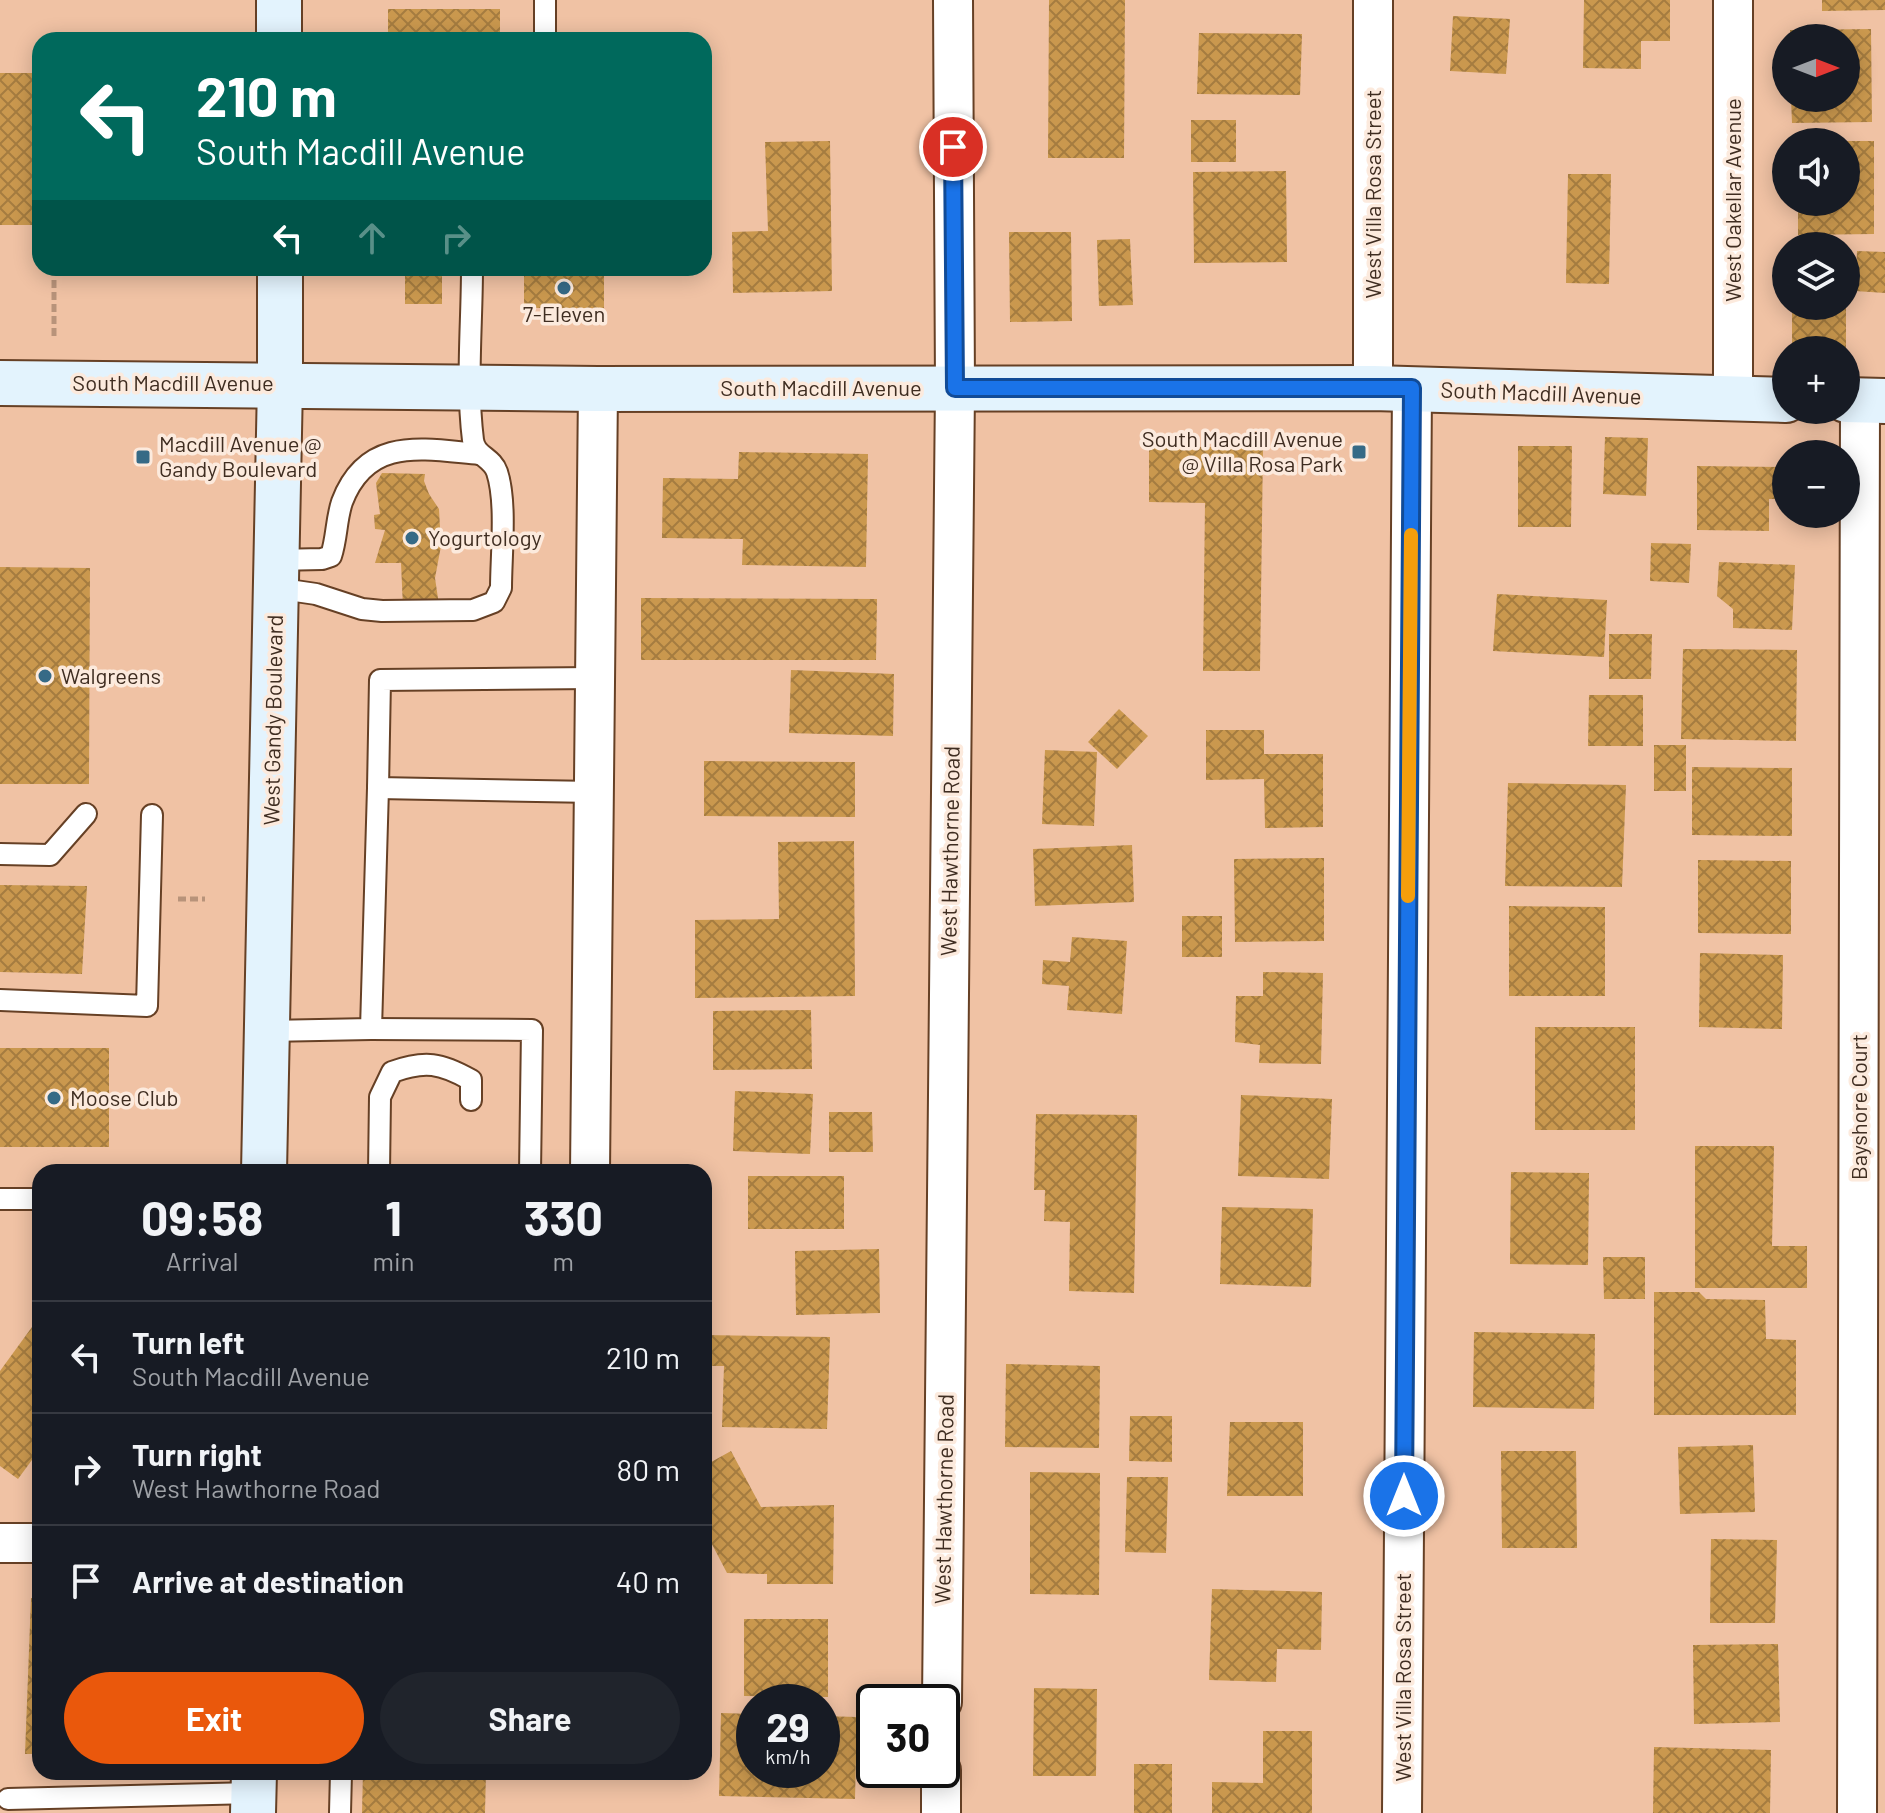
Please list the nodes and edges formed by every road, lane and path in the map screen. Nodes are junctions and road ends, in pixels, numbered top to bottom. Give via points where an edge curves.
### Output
1 (279, 0) edge
2 (545, 0) edge
3 (953, 0) edge
4 (1373, 0) edge
5 (1733, 0) edge
6 (279, 32) edge
7 (545, 32) edge
8 (54, 276) edge
9 (280, 276) edge
10 (472, 276) edge
11 (54, 337) dead end
12 (0, 383) edge
13 (280, 384) junction
14 (471, 387) junction
15 (955, 388) junction
16 (1392, 388) junction
17 (598, 389) junction
18 (1733, 399) junction
19 (1772, 400) edge
20 (1864, 401) edge
21 (479, 454) junction
22 (276, 574) junction
23 (595, 678) junction
24 (378, 788) junction
25 (594, 792) junction
26 (86, 814) dead end
27 (152, 815) dead end
28 (0, 854) edge
29 (171, 899) dead end
30 (205, 899) dead end
31 (0, 1000) edge
32 (371, 1029) junction
33 (267, 1031) junction
34 (471, 1100) dead end
35 (264, 1164) edge
36 (379, 1164) edge
37 (530, 1164) edge
38 (590, 1164) edge
39 (0, 1199) edge
40 (32, 1199) edge
41 (0, 1543) edge
42 (32, 1543) edge
43 (942, 1684) edge
44 (341, 1780) edge
45 (941, 1788) edge
46 (253, 1793) edge
47 (8, 1799) dead end
48 (340, 1813) edge
49 (941, 1813) edge
50 (1402, 1813) edge
51 (1857, 1813) edge

1 - 6 street
2 - 7 lane
3 - 15 street, West Hawthorne Road
4 - 16 street, West Villa Rosa Street
5 - 18 street, West Oakellar Avenue
8 - 11 path
9 - 13 street, West Gandy Boulevard
10 - 14 lane
12 - 13 street, South Macdill Avenue
13 - 14 street, South Macdill Avenue
13 - 22 street, West Gandy Boulevard
14 - 17 street, South Macdill Avenue
14 - 21 lane via 473,445
15 - 16 street, South Macdill Avenue
15 - 17 street, South Macdill Avenue
15 - 43 street, West Hawthorne Road
16 - 18 street, South Macdill Avenue
16 - 50 street, West Villa Rosa Street
17 - 23 street
18 - 19 street, South Macdill Avenue
20 - 51 street, Bayshore Court
21 - 22 lane via 406,449 369,462 343,501 331,556
21 - 22 lane via 490,459 499,479 501,588 494,602 473,610 362,609
22 - 33 street, West Gandy Boulevard
23 - 24 lane via 380,680
23 - 25 street
24 - 25 lane
24 - 32 lane
25 - 38 street
26 - 28 lane via 50,855
27 - 31 lane via 147,1006
29 - 30 path
32 - 33 lane
32 - 37 lane via 532,1030
33 - 35 street, West Gandy Boulevard
34 - 36 lane via 471,1080 447,1066 413,1065 392,1072 380,1097
39 - 40 lane
41 - 42 street
44 - 48 lane
45 - 49 street
46 - 47 lane

